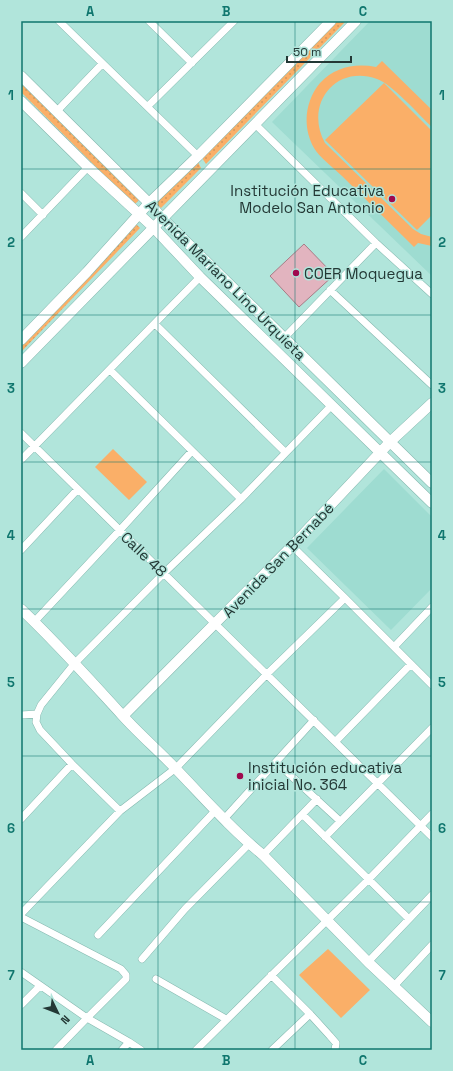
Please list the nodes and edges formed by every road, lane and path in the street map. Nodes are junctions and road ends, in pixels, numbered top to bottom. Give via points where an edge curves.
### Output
1 (59, 21) edge
2 (149, 21) edge
3 (234, 21) edge
4 (356, 21) edge
5 (328, 22) edge
6 (192, 63) junction
7 (102, 64) junction
8 (21, 76) edge
9 (21, 101) edge
10 (148, 106) junction
11 (56, 111) junction
12 (255, 124) junction
13 (198, 156) junction
14 (88, 167) junction
15 (21, 193) edge
16 (149, 203) junction
17 (43, 215) junction
18 (139, 215) junction
19 (162, 218) junction
20 (153, 228) junction
21 (21, 237) edge
22 (376, 243) junction
23 (87, 272) junction
24 (200, 277) junction
25 (99, 283) junction
26 (330, 290) junction
27 (432, 294) edge
28 (155, 324) junction
29 (33, 327) junction
30 (45, 338) junction
31 (284, 338) junction
32 (21, 340) edge
33 (21, 363) edge
34 (110, 370) junction
35 (432, 385) edge
36 (431, 405) edge
37 (331, 406) junction
38 (21, 433) edge
39 (390, 442) junction
40 (35, 446) junction
41 (192, 451) junction
42 (285, 452) junction
43 (381, 453) junction
44 (21, 460) edge
45 (432, 483) edge
46 (78, 489) junction
47 (241, 499) junction
48 (432, 503) edge
49 (120, 530) junction
50 (292, 546) junction
51 (21, 550) edge
52 (164, 573) junction
53 (345, 598) junction
54 (432, 608) edge
55 (21, 609) edge
56 (34, 622) junction
57 (215, 624) junction
58 (394, 647) junction
59 (75, 663) junction
60 (412, 664) junction
61 (267, 674) junction
62 (432, 685) edge
63 (21, 714) edge
64 (37, 714) junction
65 (123, 716) junction
66 (314, 720) junction
67 (432, 728) edge
68 (336, 741) junction
69 (276, 762) junction
70 (72, 764) junction
71 (176, 768) junction
72 (377, 783) junction
73 (317, 799) junction
74 (120, 811) junction
75 (215, 811) junction
76 (303, 814) junction
77 (432, 814) edge
78 (21, 819) edge
79 (224, 819) junction
80 (340, 821) junction
81 (420, 826) junction
82 (325, 837) junction
83 (432, 837) edge
84 (249, 844) junction
85 (263, 855) junction
86 (369, 879) junction
87 (432, 895) edge
88 (21, 915) edge
89 (409, 919) junction
90 (327, 921) junction
91 (98, 935) dead end
92 (432, 945) edge
93 (142, 959) dead end
94 (368, 962) junction
95 (21, 972) edge
96 (271, 975) junction
97 (156, 979) dead end
98 (40, 986) junction
99 (394, 986) junction
100 (21, 1005) edge
101 (310, 1014) junction
102 (87, 1018) junction
103 (226, 1019) junction
104 (432, 1022) edge
105 (129, 1042) junction
106 (56, 1050) edge
107 (122, 1050) edge
108 (141, 1050) edge
109 (196, 1050) edge
110 (272, 1050) edge
111 (336, 1050) edge

1 - 7 street
2 - 6 street
3 - 6 street
4 - 12 street
5 - 13 street
6 - 10 street
7 - 10 street
7 - 11 street
8 - 11 street, Avenida Mariano Lino Urquieta
9 - 14 street, Avenida Mariano Lino Urquieta
10 - 13 street
11 - 16 street, Avenida Mariano Lino Urquieta
12 - 19 street
12 - 22 street
13 - 16 street
14 - 17 street
14 - 18 street, Avenida Mariano Lino Urquieta
15 - 17 street
16 - 18 street
16 - 19 street, Avenida Mariano Lino Urquieta
17 - 21 street
18 - 20 street, Avenida Mariano Lino Urquieta
18 - 23 street
19 - 20 street
19 - 31 street, Avenida Mariano Lino Urquieta
20 - 24 street, Avenida Mariano Lino Urquieta
20 - 25 street
22 - 26 street
22 - 27 street
23 - 25 street
23 - 29 street
24 - 28 street
24 - 37 street, Avenida Mariano Lino Urquieta
25 - 30 street
26 - 31 street
26 - 35 street
28 - 34 street
28 - 42 street
29 - 30 street
29 - 32 street
30 - 33 street
31 - 39 street, Avenida Mariano Lino Urquieta
34 - 40 street
34 - 41 street
36 - 39 street, Avenida San Bernabé
37 - 42 street
37 - 43 street, Avenida Mariano Lino Urquieta
38 - 40 street, Calle 48
39 - 43 street, Avenida San Bernabé
39 - 45 street, Avenida Mariano Lino Urquieta
40 - 44 street
40 - 46 street, Calle 48
41 - 47 street
41 - 49 street
42 - 47 street
43 - 48 street, Avenida Mariano Lino Urquieta
43 - 50 street, Avenida San Bernabé
46 - 49 street, Calle 48
46 - 51 street
47 - 52 street
49 - 52 street, Calle 48
49 - 56 street
50 - 53 street
50 - 57 street, Avenida San Bernabé
52 - 57 street, Calle 48
52 - 59 street
53 - 58 street
53 - 61 street
54 - 58 street
55 - 56 street
56 - 59 street
57 - 61 street, Calle 48
57 - 65 street, Avenida San Bernabé
58 - 60 street
59 - 64 street via 41,705
59 - 65 street
60 - 62 street
60 - 68 street
61 - 66 street, Calle 48
61 - 71 street
63 - 64 street
64 - 70 street via 36,722 40,730
65 - 71 street
66 - 68 street, Calle 48
66 - 69 street
67 - 72 street
68 - 72 street, Calle 48
69 - 73 street
69 - 79 street
70 - 74 street
70 - 78 street
71 - 74 street
71 - 75 street
72 - 80 street
72 - 81 street, Calle 48
73 - 76 street
73 - 80 street
74 - 88 street
75 - 79 street
75 - 91 street
76 - 82 street
76 - 85 street
77 - 81 street
79 - 84 street
80 - 82 street
81 - 83 street, Calle 48
81 - 86 street
82 - 86 street
84 - 85 street
84 - 93 street via 185,909
85 - 90 street
86 - 89 street
86 - 90 street
87 - 89 street
88 - 102 street via 125,972 126,979
89 - 94 street
90 - 94 street
90 - 96 street
92 - 99 street
94 - 99 street
95 - 98 street
96 - 101 street
96 - 103 street
97 - 103 street
98 - 100 street
98 - 102 street
99 - 104 street
101 - 110 street
101 - 111 street via 334,1040
102 - 105 street
102 - 106 street
103 - 109 street
105 - 107 street
105 - 108 street

